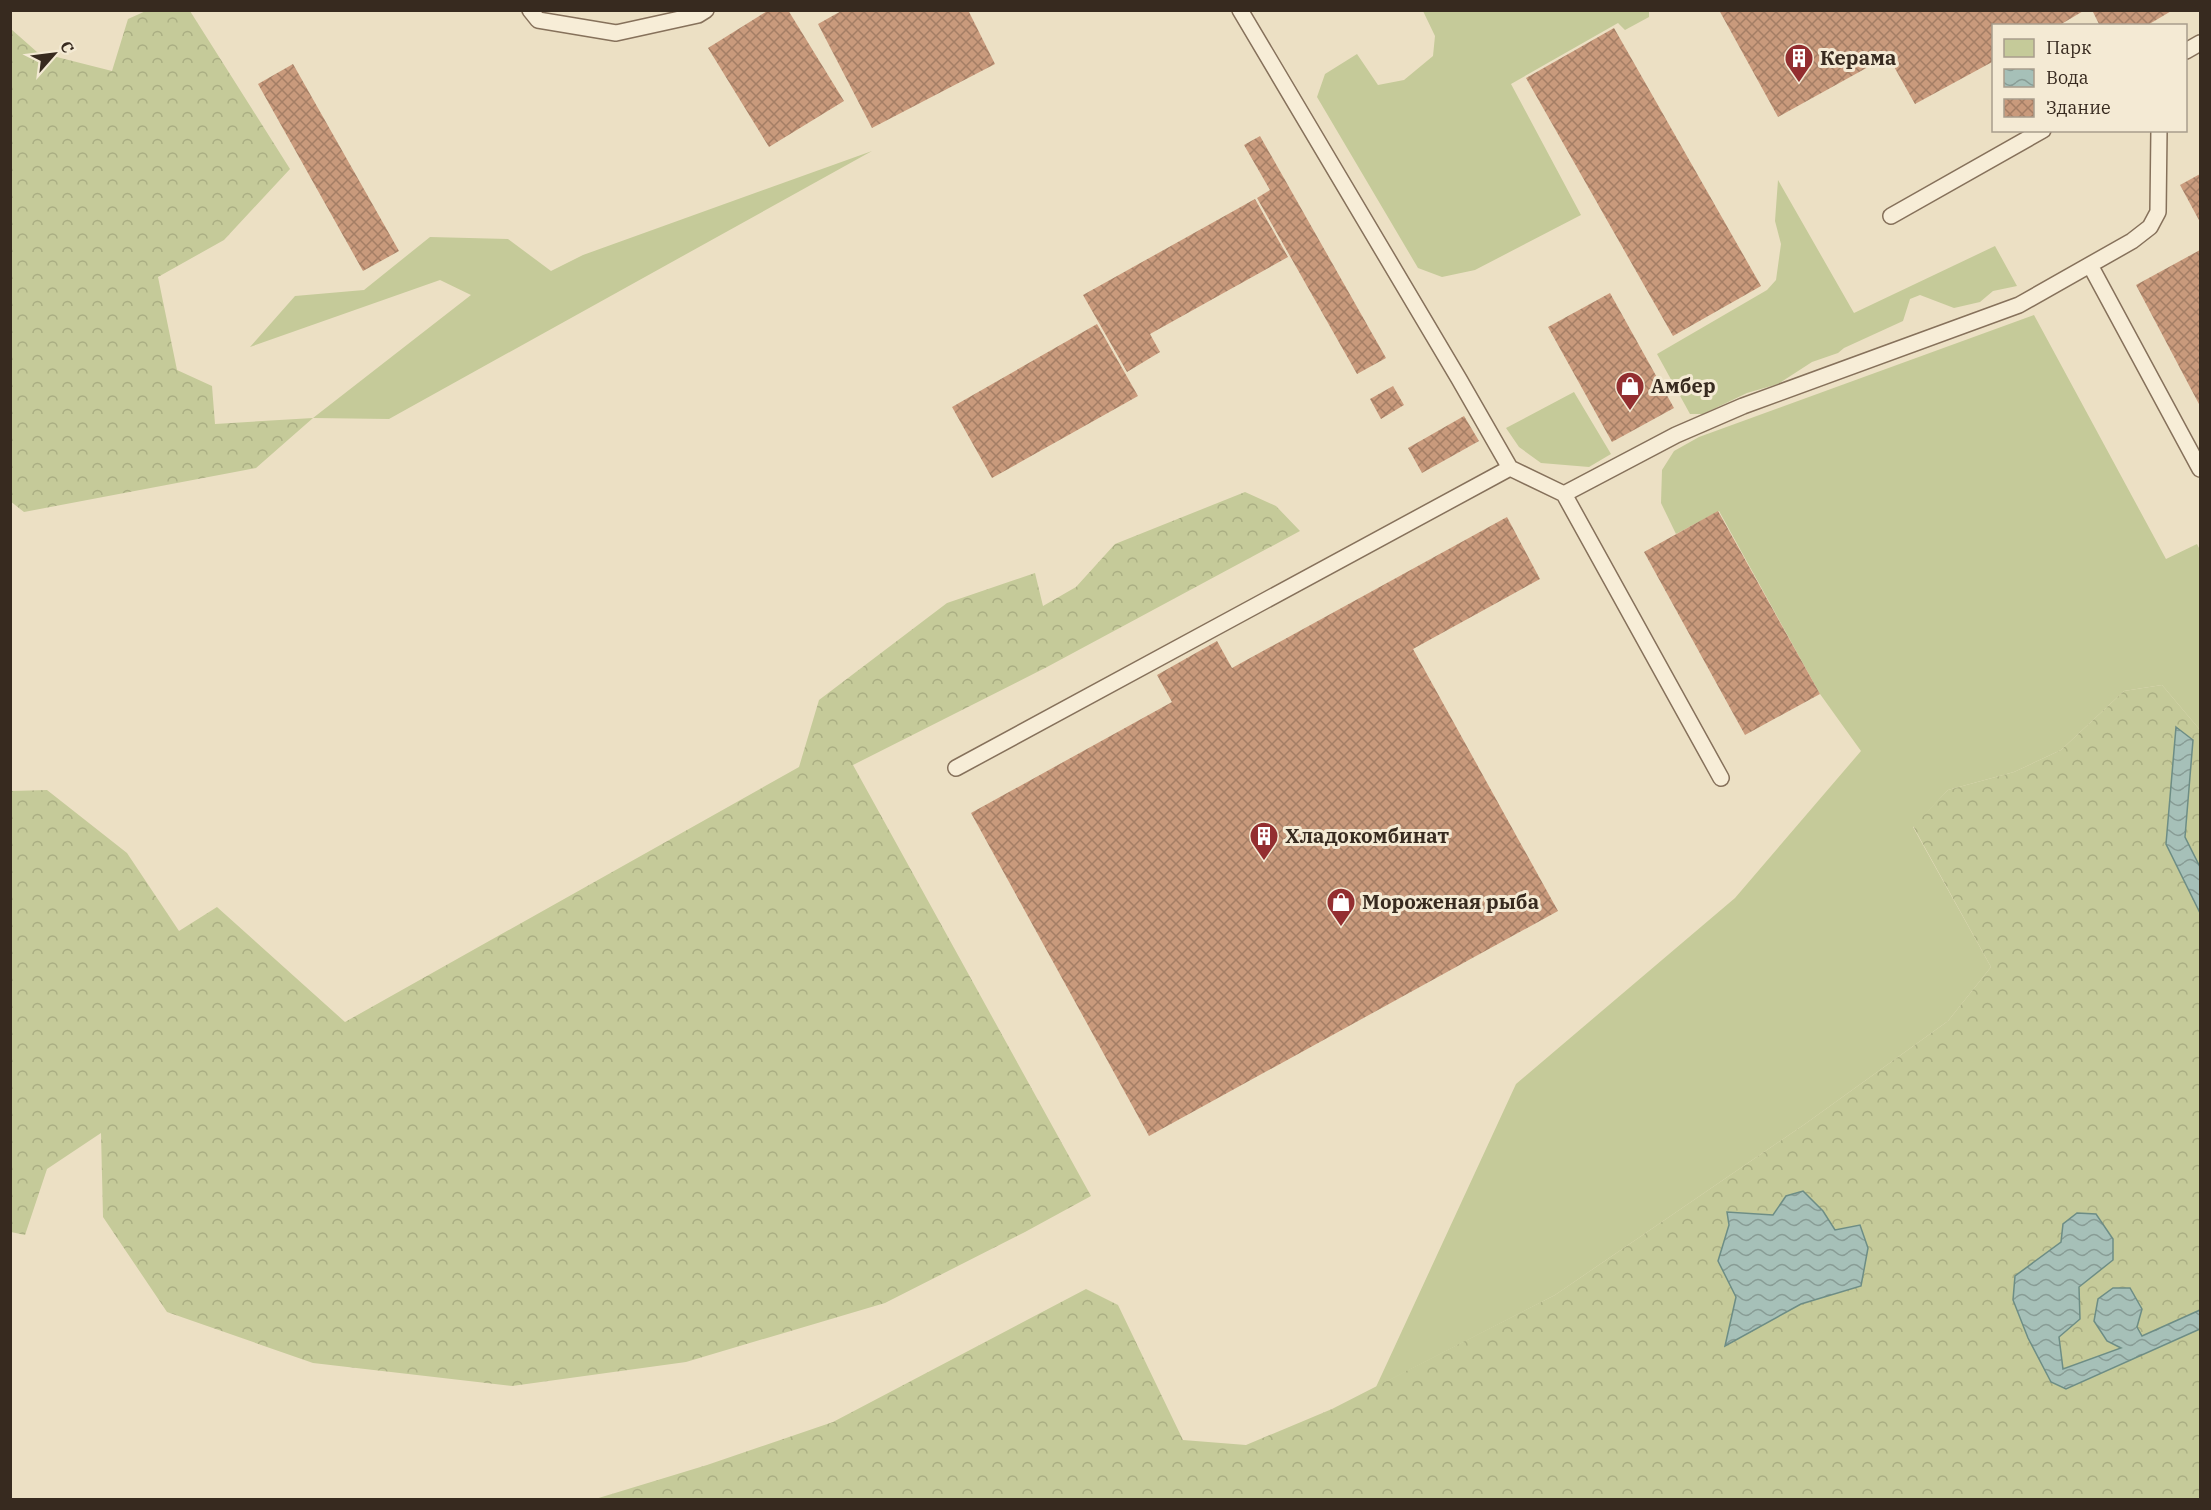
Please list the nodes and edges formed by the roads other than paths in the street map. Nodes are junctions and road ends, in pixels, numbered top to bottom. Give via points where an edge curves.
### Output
1 (530, 10) edge
2 (706, 10) edge
3 (1240, 10) edge
4 (2200, 42) edge
5 (2187, 50) edge
6 (2039, 132) edge
7 (2159, 132) edge
8 (1891, 216) dead end
9 (2090, 265) junction
10 (1510, 468) junction
11 (2200, 469) edge
12 (1564, 494) junction
13 (956, 768) dead end
14 (1721, 778) dead end

1 - 2 lane via 538,20 616,33
3 - 10 lane
4 - 5 lane
6 - 8 lane
7 - 9 lane via 2158,212 2150,227
9 - 11 lane
9 - 12 lane via 2019,306 1743,406 1676,435
10 - 12 lane
10 - 13 lane
12 - 14 lane

